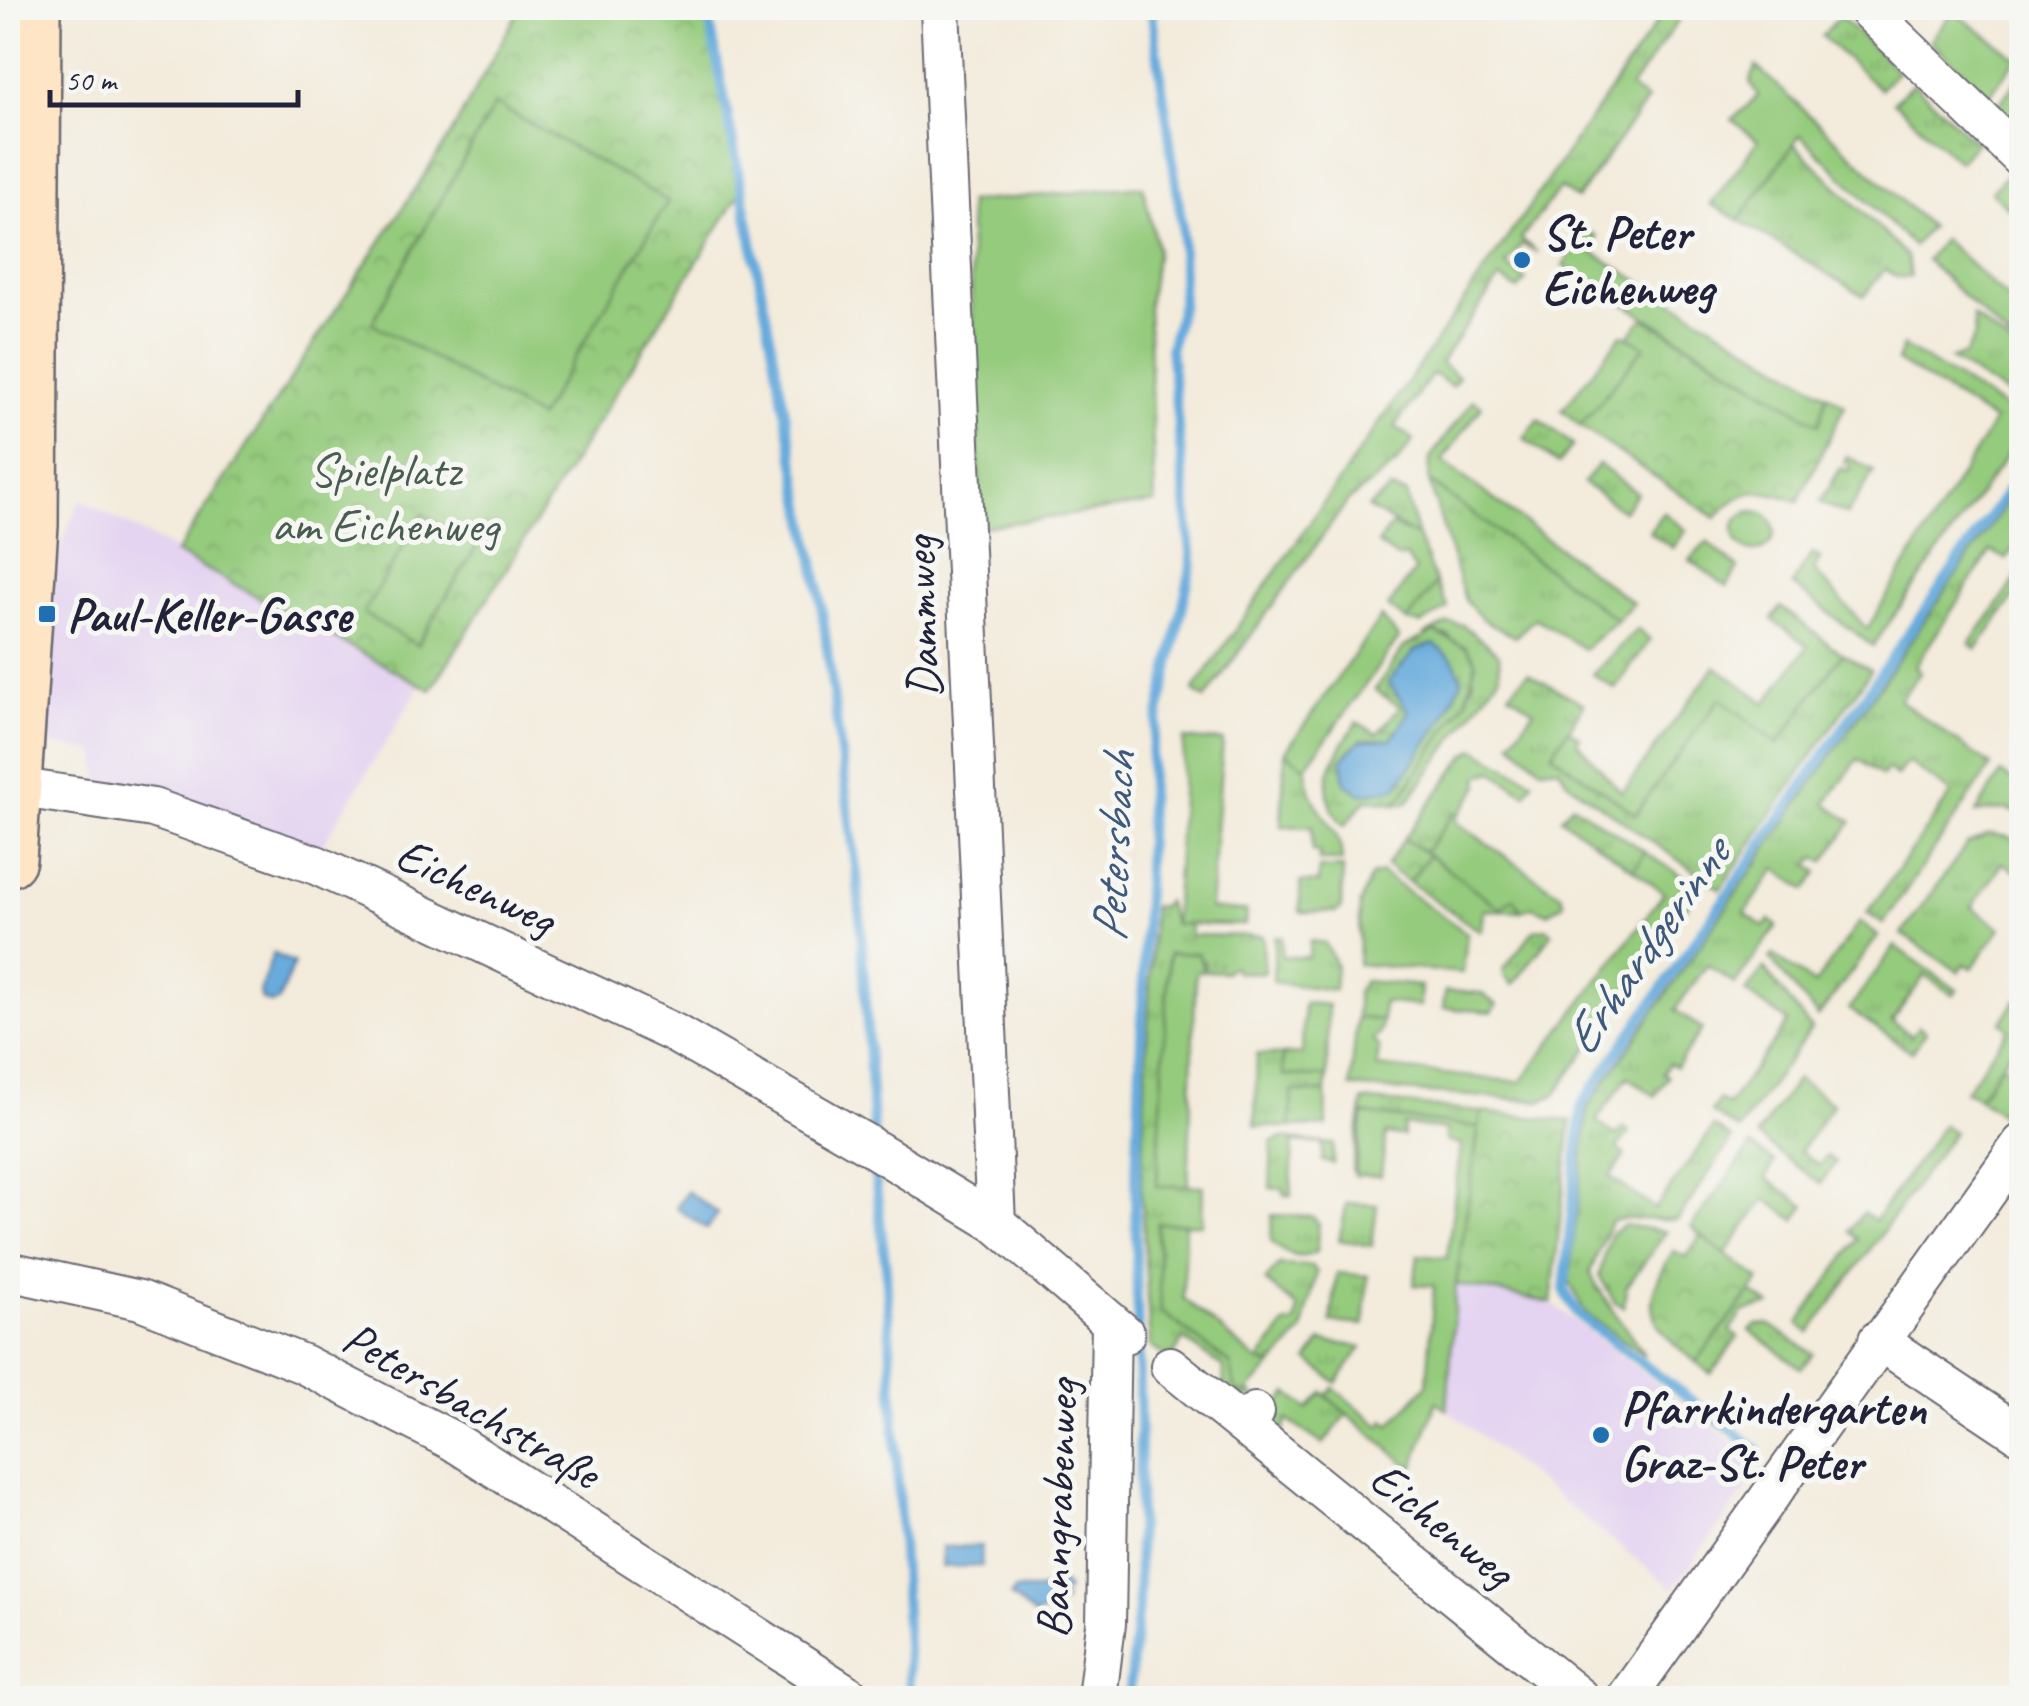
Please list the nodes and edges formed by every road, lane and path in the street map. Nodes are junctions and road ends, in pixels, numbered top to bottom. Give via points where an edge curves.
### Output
1 (33, 8) edge
2 (940, 8) edge
3 (1866, 8) edge
4 (2022, 158) edge
5 (18, 564) edge
6 (16, 787) junction
7 (8, 859) edge
8 (2022, 1143) edge
9 (996, 1223) junction
10 (8, 1270) edge
11 (1118, 1328) joint
12 (1878, 1340) junction
13 (1170, 1366) dead end
14 (2021, 1434) edge
15 (846, 1697) edge
16 (1097, 1698) edge
17 (1580, 1698) edge
18 (1626, 1698) edge

1 - 5 main road
2 - 9 street, Dammweg
3 - 4 street
5 - 6 main road
6 - 7 main road
6 - 9 street, Eichenweg via 153,808 316,865 674,1033
8 - 12 street
9 - 11 street, Eichenweg
10 - 15 street, Petersbachstraße via 140,1300 303,1364 453,1441
11 - 16 street, Banngrabenweg
12 - 14 street
12 - 18 street
13 - 17 street, Eichenweg via 1249,1419

